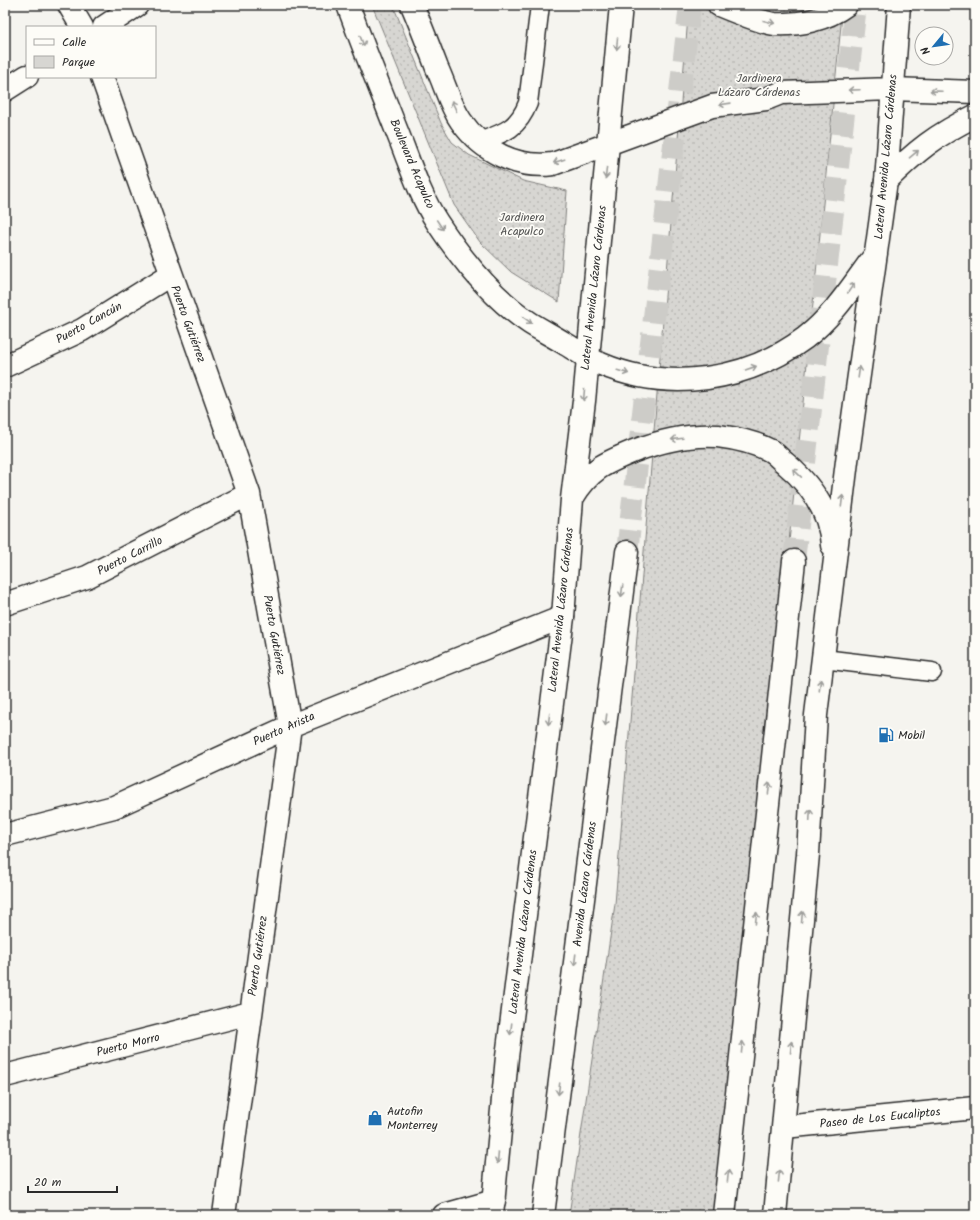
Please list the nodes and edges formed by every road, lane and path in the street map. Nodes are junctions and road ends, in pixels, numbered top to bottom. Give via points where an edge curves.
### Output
1 (70, 5) edge
2 (137, 5) edge
3 (348, 5) edge
4 (412, 5) edge
5 (540, 5) edge
6 (621, 5) edge
7 (719, 5) edge
8 (846, 5) edge
9 (899, 5) edge
10 (81, 26) edge
11 (106, 26) edge
12 (26, 77) edge
13 (102, 78) edge
14 (892, 89) junction
15 (5, 90) edge
16 (975, 92) edge
17 (975, 116) edge
18 (479, 142) junction
19 (609, 144) junction
20 (886, 181) junction
21 (877, 252) junction
22 (170, 276) junction
23 (587, 356) junction
24 (5, 366) edge
25 (249, 494) junction
26 (572, 499) junction
27 (627, 552) tunnel mouth
28 (794, 561) tunnel mouth
29 (833, 572) junction
30 (5, 604) edge
31 (562, 617) junction
32 (823, 659) junction
33 (932, 672) dead end
34 (290, 726) junction
35 (5, 835) edge
36 (250, 1014) junction
37 (5, 1076) edge
38 (975, 1108) edge
39 (784, 1128) junction
40 (493, 1208) edge
41 (224, 1215) edge
42 (444, 1215) edge
43 (543, 1215) edge
44 (724, 1215) edge
45 (775, 1215) edge

1 - 10 main road
2 - 11 main road
3 -> 23 main road, Boulevard Acapulco via 422,195 441,227 484,283 506,304 529,322
18 -> 4 main road via 460,120
5 - 18 lane via 528,103 524,113 510,129
6 -> 19 main road, Lateral Avenida Lázaro Cárdenas
7 -> 8 main road via 775,24 799,23 821,18
9 - 14 main road, Lateral Avenida Lázaro Cárdenas
12 - 15 main road
13 - 22 main road, Puerto Gutiérrez
16 -> 14 main road
14 -> 19 main road via 781,93 766,99 712,106
14 - 20 main road, Lateral Avenida Lázaro Cárdenas
20 -> 17 main road via 913,154 947,130
19 -> 18 main road via 552,164 537,166 507,159
19 -> 23 main road, Lateral Avenida Lázaro Cárdenas
20 - 21 main road, Lateral Avenida Lázaro Cárdenas
23 -> 21 main road, Boulevard Acapulco via 600,364 624,372 676,380 718,376 754,366 784,352 826,319 844,299
29 -> 21 main road, Lateral Avenida Lázaro Cárdenas
22 - 24 main road, Puerto Cancún via 82,330
22 - 25 main road, Puerto Gutiérrez
23 -> 26 main road, Lateral Avenida Lázaro Cárdenas
25 - 30 main road, Puerto Carrillo via 87,578
25 - 34 main road, Puerto Gutiérrez
29 -> 26 main road via 831,531 814,492 771,451 742,442 718,436 663,441 650,445 613,459 594,472 585,479
26 - 31 main road, Lateral Avenida Lázaro Cárdenas
27 -> 43 main road, Avenida Lázaro Cárdenas
44 -> 28 main road
29 - 32 main road, Lateral Avenida Lázaro Cárdenas
31 - 34 main road, Puerto Arista
31 -> 40 main road, Lateral Avenida Lázaro Cárdenas via 507,1057
32 - 33 lane
39 -> 32 main road, Lateral Avenida Lázaro Cárdenas via 808,854 816,716
34 - 35 main road, Puerto Arista via 114,807
34 - 36 main road, Puerto Gutiérrez
36 - 37 main road, Puerto Morro
36 - 41 main road, Puerto Gutiérrez
38 - 39 main road, Paseo de Los Eucaliptos
45 -> 39 main road, Lateral Avenida Lázaro Cárdenas
40 - 42 main road

